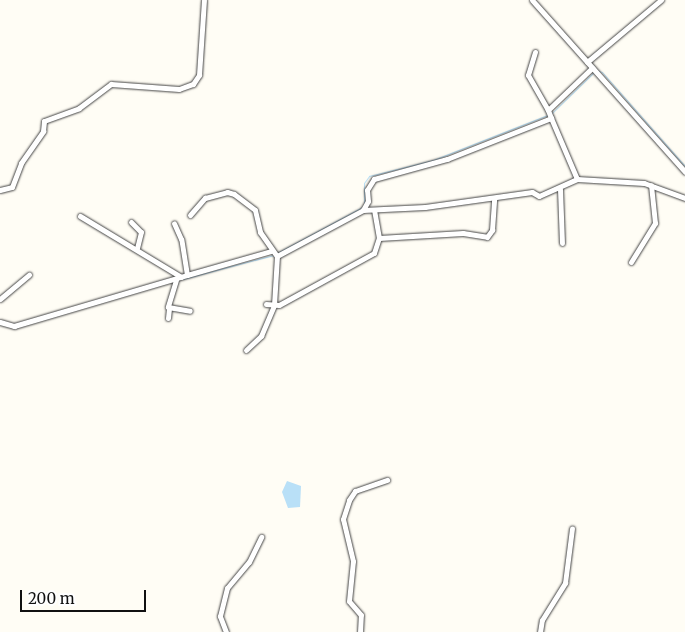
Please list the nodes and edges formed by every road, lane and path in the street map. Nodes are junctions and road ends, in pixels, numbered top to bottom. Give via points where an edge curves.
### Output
1 (204, 0) edge
2 (532, 0) edge
3 (662, 0) edge
4 (535, 52) dead end
5 (587, 62) junction
6 (594, 70) junction
7 (550, 114) junction
8 (685, 172) edge
9 (577, 179) junction
10 (651, 185) junction
11 (560, 189) junction
12 (0, 190) edge
13 (494, 198) junction
14 (685, 198) edge
15 (363, 210) junction
16 (374, 211) junction
17 (190, 214) dead end
18 (80, 216) dead end
19 (131, 222) dead end
20 (174, 222) dead end
21 (379, 238) junction
22 (562, 243) dead end
23 (137, 248) junction
24 (274, 254) junction
25 (631, 262) dead end
26 (29, 275) dead end
27 (181, 277) junction
28 (0, 299) edge
29 (266, 304) dead end
30 (274, 305) junction
31 (169, 309) junction
32 (190, 311) dead end
33 (168, 318) dead end
34 (0, 322) edge
35 (246, 350) dead end
36 (388, 480) dead end
37 (572, 528) dead end
38 (261, 537) dead end
39 (226, 632) edge
40 (360, 632) edge
41 (540, 632) edge

1 - 12 street via 199,75 193,84 179,89 111,84 79,108 44,121 43,130 21,163 12,187
2 - 5 street
3 - 5 street
4 - 7 street via 528,68 529,80
5 - 6 street
6 - 7 street
6 - 8 street
7 - 9 street
7 - 15 street via 446,159 374,179 367,190 368,202
9 - 10 street
9 - 11 street
10 - 14 street
10 - 25 street via 655,223
11 - 13 street via 539,196 532,192
11 - 22 street
13 - 16 street
13 - 21 street via 492,230 487,237 462,233
15 - 16 street
15 - 24 street
16 - 21 street
17 - 24 street via 205,198 227,192 234,194 254,210 260,232
18 - 23 street
19 - 23 street via 141,232
20 - 27 street via 181,239
21 - 30 street via 374,253 367,259
23 - 27 street
24 - 27 street
24 - 30 street
26 - 28 street
27 - 31 street
27 - 34 street via 14,326
29 - 30 street
30 - 35 street via 261,336
31 - 32 street
31 - 33 street
36 - 40 street via 355,491 343,519 352,561 349,601 360,615
37 - 41 street via 564,582 542,620
38 - 39 street via 249,562 227,588 220,616

